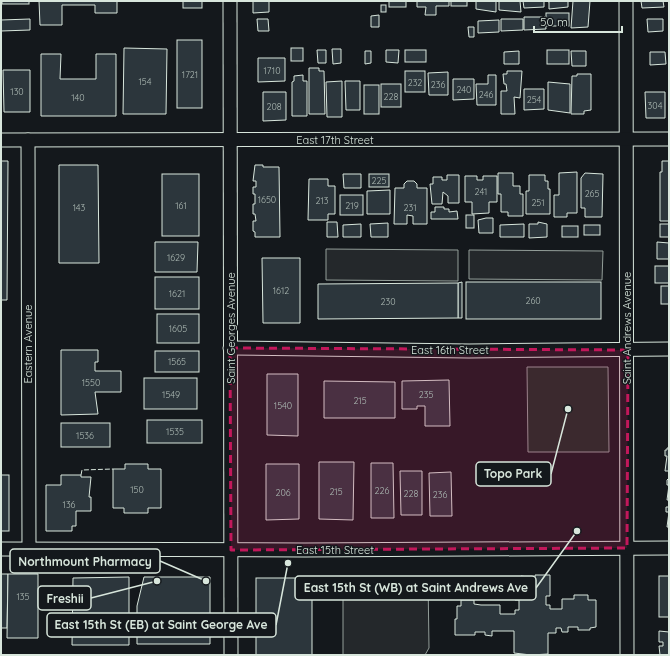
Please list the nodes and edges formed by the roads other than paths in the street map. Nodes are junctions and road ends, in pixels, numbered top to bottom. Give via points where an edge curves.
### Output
1 (230, 1) edge
2 (626, 1) edge
3 (627, 139) junction
4 (669, 139) edge
5 (1, 140) edge
6 (28, 140) junction
7 (229, 140) junction
8 (230, 348) junction
9 (669, 349) edge
10 (628, 350) junction
11 (628, 548) junction
12 (669, 548) edge
13 (1, 549) edge
14 (29, 549) junction
15 (231, 550) junction
16 (231, 655) edge
17 (627, 655) edge

1 - 7 street, Saint Georges Avenue
2 - 3 street, Saint Andrews Avenue
3 - 4 street, East 17th Street
3 - 7 street, East 17th Street
3 - 10 street, Saint Andrews Avenue
5 - 6 street, East 17th Street
6 - 7 street, East 17th Street
6 - 14 street, Eastern Avenue
7 - 8 street, Saint Georges Avenue
8 - 10 street, East 16th Street
8 - 15 street, Saint Georges Avenue
9 - 10 street, East 16th Street
10 - 11 street, Saint Andrews Avenue
11 - 12 street, East 15th Street
11 - 15 street, East 15th Street
11 - 17 street, Saint Andrews Avenue
13 - 14 street, East 15th Street
14 - 15 street, East 15th Street
15 - 16 street, Saint Georges Avenue

